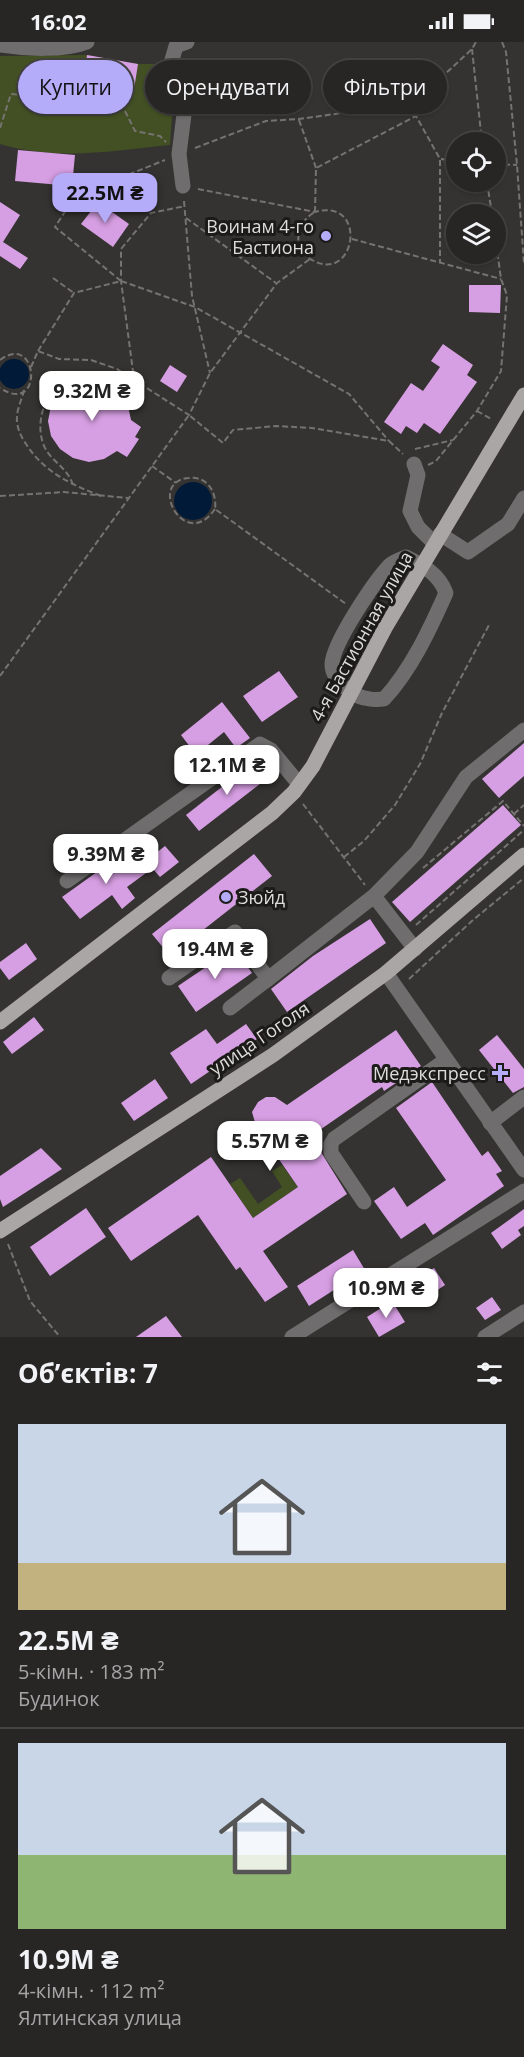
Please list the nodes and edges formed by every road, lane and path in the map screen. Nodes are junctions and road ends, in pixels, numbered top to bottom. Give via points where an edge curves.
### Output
1 (87, 42) edge
2 (187, 42) edge
3 (476, 42) edge
4 (502, 42) edge
5 (10, 44) edge
6 (472, 50) junction
7 (447, 73) edge
8 (335, 114) edge
9 (416, 116) joint
10 (299, 119) junction
11 (0, 128) edge
12 (481, 132) edge
13 (179, 154) junction
14 (440, 159) junction
15 (446, 160) edge
16 (506, 164) edge
17 (517, 165) junction
18 (316, 168) junction
19 (183, 186) junction
20 (185, 206) junction
21 (315, 212) junction
22 (186, 219) junction
23 (352, 239) junction
24 (310, 259) junction
25 (440, 262) junction
26 (499, 264) edge
27 (524, 264) edge
28 (53, 278) dead end
29 (501, 279) junction
30 (121, 281) junction
31 (277, 284) junction
32 (74, 293) junction
33 (195, 307) junction
34 (241, 332) junction
35 (38, 351) junction
36 (0, 360) edge
37 (31, 368) junction
38 (210, 373) junction
39 (134, 379) junction
40 (0, 388) edge
41 (24, 390) junction
42 (524, 395) edge
43 (477, 411) junction
44 (189, 415) junction
45 (491, 419) dead end
46 (453, 440) junction
47 (389, 441) junction
48 (401, 453) junction
49 (436, 461) dead end
50 (414, 464) joint
51 (151, 466) junction
52 (176, 483) junction
53 (72, 485) junction
54 (0, 495) edge
55 (101, 496) junction
56 (128, 498) junction
57 (524, 498) edge
58 (215, 509) junction
59 (438, 539) junction
60 (423, 565) junction
61 (349, 605) dead end
62 (489, 625) dead end
63 (0, 676) edge
64 (352, 692) junction
65 (524, 730) edge
66 (297, 788) junction
67 (524, 805) edge
68 (514, 814) junction
69 (524, 828) edge
70 (524, 855) edge
71 (344, 857) junction
72 (416, 875) dead end
73 (524, 878) edge
74 (67, 881) dead end
75 (374, 896) junction
76 (404, 934) junction
77 (415, 949) junction
78 (386, 973) junction
79 (169, 978) dead end
80 (268, 979) junction
81 (406, 981) dead end
82 (230, 1008) dead end
83 (0, 1022) edge
84 (446, 1060) junction
85 (524, 1097) edge
86 (490, 1124) junction
87 (524, 1170) edge
88 (524, 1191) edge
89 (364, 1202) dead end
90 (3, 1236) edge
91 (524, 1312) edge
92 (60, 1337) edge
93 (292, 1337) edge
94 (485, 1337) edge

1 - 5 street via 74,47
2 - 13 street via 176,46 169,70 186,99
3 - 6 path
4 - 17 path
6 - 7 path
6 - 12 path
8 - 10 path
9 - 14 path
9 - 18 path
10 - 13 path via 266,121
10 - 18 path
11 - 13 path via 11,94 89,102 123,107 135,131 160,136
13 - 19 street
13 - 30 path via 75,196 56,227
14 - 15 path
14 - 25 path
16 - 17 path
17 - 27 path
18 - 21 path
19 - 20 path
19 - 21 path
20 - 22 path
20 - 30 path via 151,213 121,249
21 - 23 path via 330,210 343,217
21 - 24 path via 303,221 298,235 300,248
22 - 31 path
22 - 33 path
23 - 24 path via 348,252 338,260 326,264
23 - 25 path
24 - 31 path
25 - 29 path
26 - 29 path
28 - 32 path
29 - 43 path via 507,296 501,371
30 - 32 path
30 - 33 path
30 - 39 path
31 - 34 path
32 - 35 path
33 - 34 path
33 - 38 path
34 - 38 path
34 - 47 path via 349,394
35 - 37 path
35 - 39 path via 59,359 91,360
36 - 37 path via 16,355
37 - 41 path via 32,380
38 - 44 path
39 - 44 path
39 - 53 path via 129,388 111,377 88,374 60,382 49,395 40,425 45,448 69,473
40 - 41 path via 17,394
41 - 53 path via 16,418 21,437 35,458
42 - 59 main road, 4-я Бастионная улица
43 - 45 path
43 - 46 path
44 - 47 path via 223,442 234,430 276,426
44 - 51 path
46 - 48 path
46 - 49 path
47 - 48 path
48 - 50 path
50 - 59 street via 418,475 410,511 418,527
51 - 52 path
51 - 56 path
52 - 58 path via 190,477 206,483 216,499
52 - 58 path via 170,497 177,516 194,523
53 - 55 path
54 - 55 path via 64,492
55 - 56 path
56 - 63 path
57 - 59 street via 508,524 468,552
58 - 61 path
59 - 60 main road, 4-я Бастионная улица
60 - 64 main road, 4-я Бастионная улица
60 - 64 street via 406,557 392,563 342,638 332,662 333,673
60 - 64 street via 441,580 446,593 417,649 384,699 368,699
62 - 71 path via 420,764 395,805 364,841
64 - 66 main road, 4-я Бастионная улица
65 - 75 street via 466,777 417,852
66 - 71 path
66 - 74 street via 271,750 260,744
66 - 83 main road, 4-я Бастионная улица via 272,813
67 - 68 path
68 - 69 path
68 - 72 path via 503,801
69 - 76 path
70 - 77 main road, улица Гоголя
71 - 75 path
73 - 81 path
75 - 76 street
75 - 80 street
76 - 77 street
77 - 78 main road, улица Гоголя
78 - 84 street
78 - 90 main road, улица Гоголя via 273,1055
79 - 80 street via 235,932
80 - 82 street
84 - 86 street
84 - 89 street via 331,1144 331,1153
85 - 86 street
86 - 87 street
88 - 93 street
90 - 92 path via 30,1301
91 - 94 street

